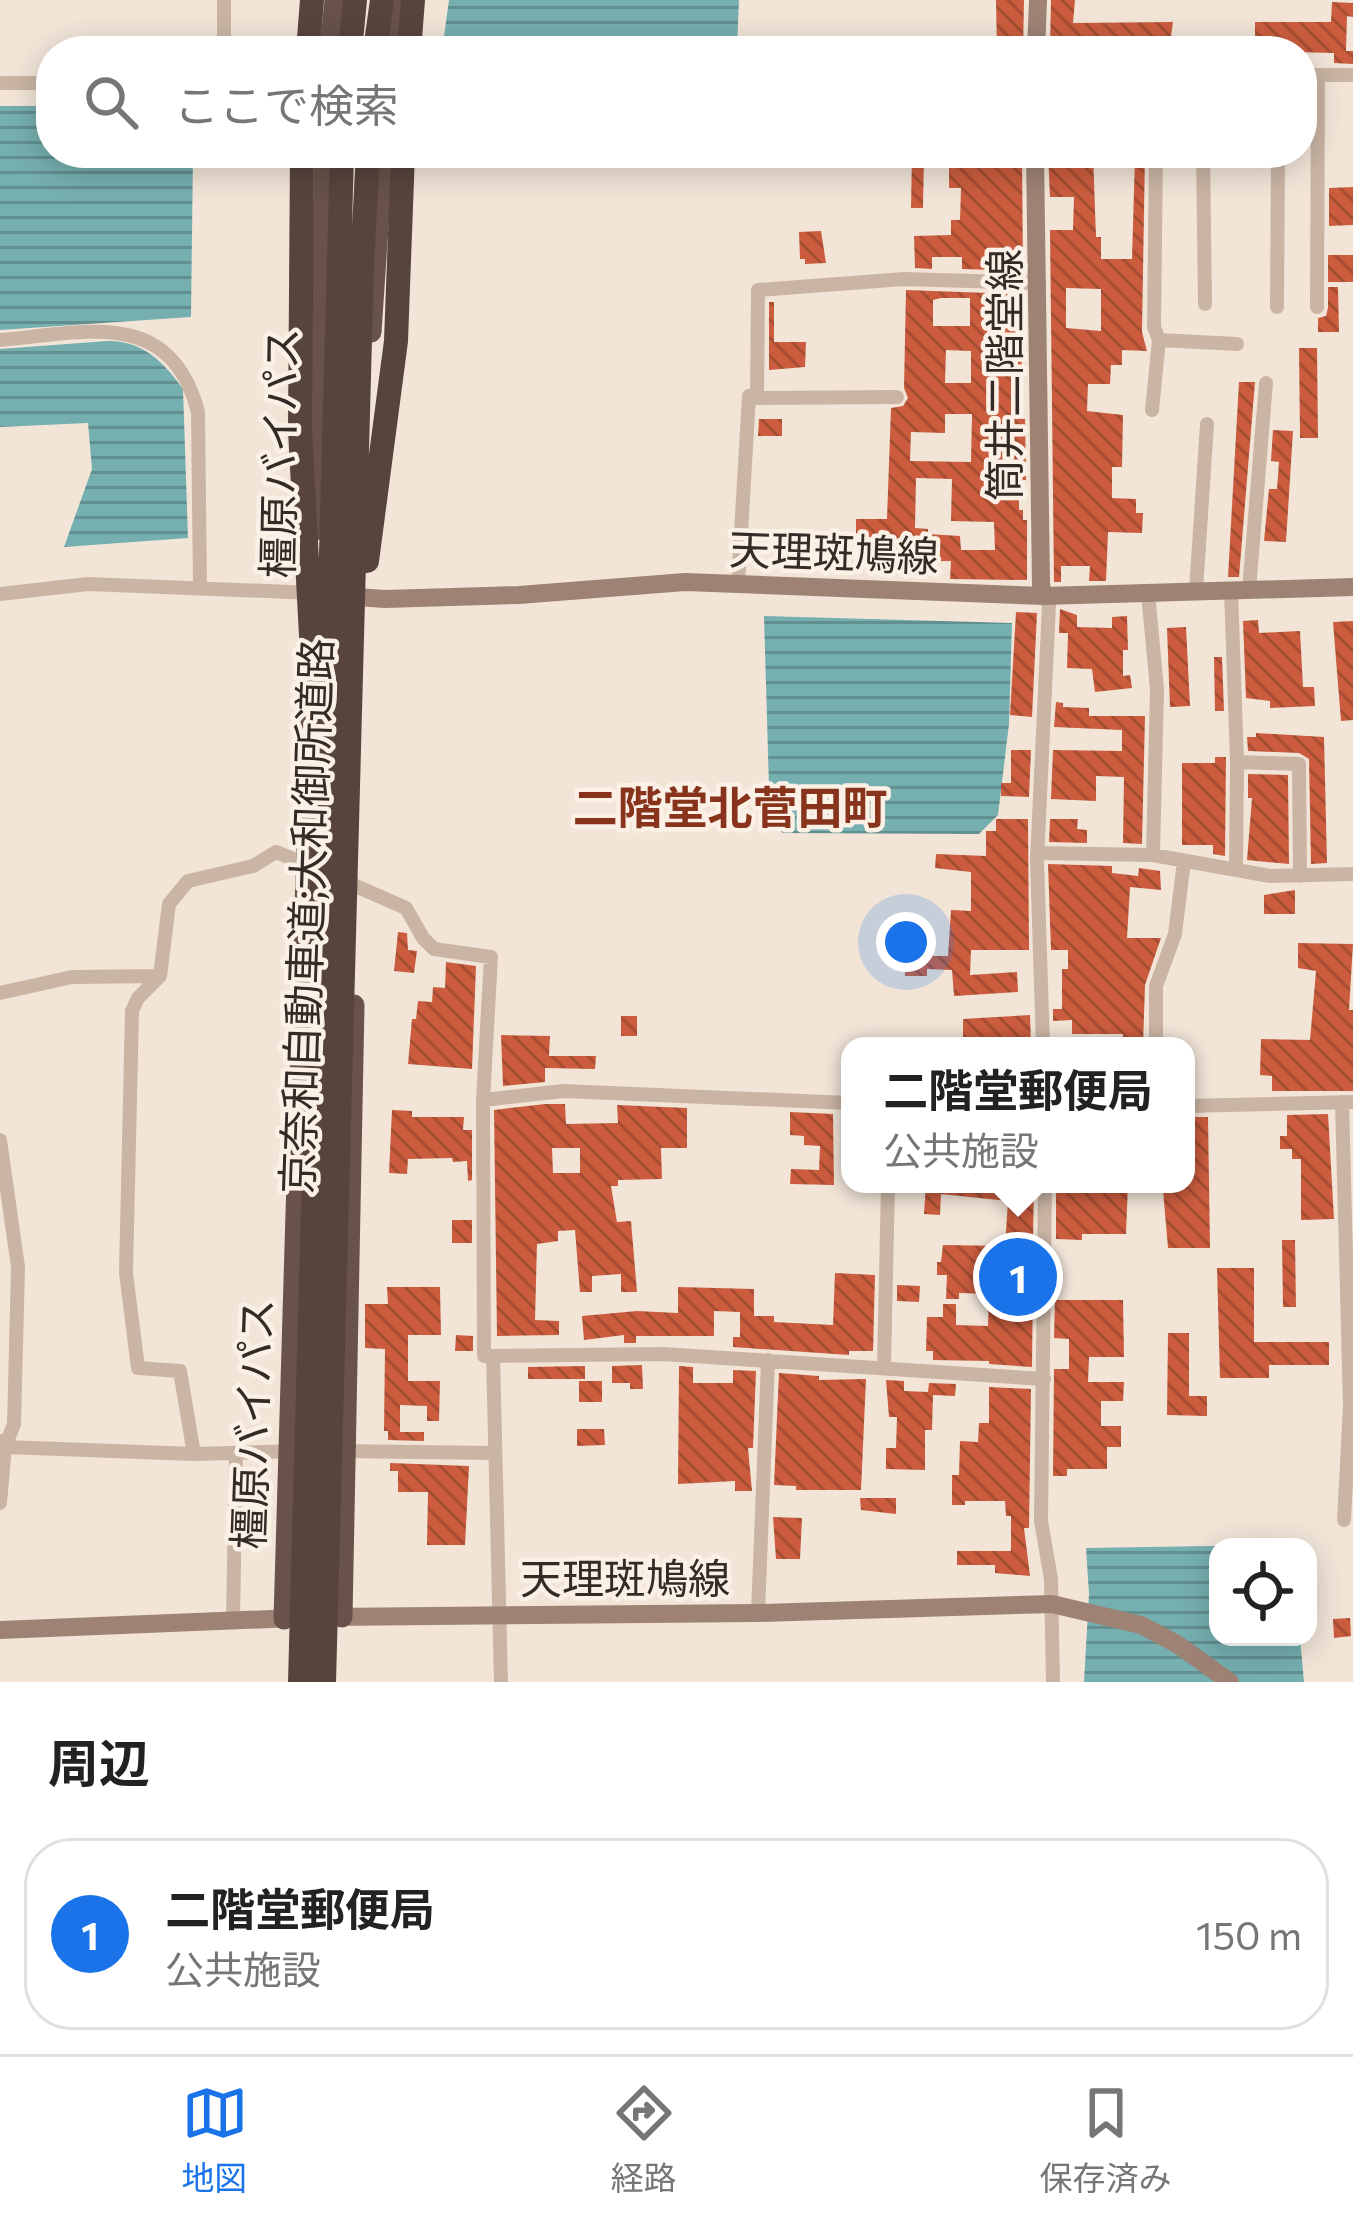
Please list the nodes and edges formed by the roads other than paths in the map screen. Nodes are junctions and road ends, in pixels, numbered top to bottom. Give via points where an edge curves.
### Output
1 (224, 0) edge
2 (312, 0) edge
3 (335, 0) edge
4 (355, 0) edge
5 (382, 0) edge
6 (398, 0) edge
7 (413, 0) edge
8 (1038, 0) edge
9 (224, 36) edge
10 (309, 36) edge
11 (331, 36) edge
12 (351, 36) edge
13 (377, 36) edge
14 (394, 36) edge
15 (410, 36) edge
16 (1037, 36) edge
17 (1317, 75) edge
18 (1353, 75) edge
19 (0, 83) edge
20 (36, 83) edge
21 (302, 168) edge
22 (325, 168) edge
23 (342, 168) edge
24 (368, 168) edge
25 (381, 168) edge
26 (402, 168) edge
27 (1035, 168) edge
28 (1156, 168) edge
29 (1203, 168) edge
30 (1278, 168) edge
31 (1313, 168) edge
32 (1039, 283) junction
33 (1204, 304) dead end
34 (1276, 307) dead end
35 (1317, 307) dead end
36 (0, 340) edge
37 (1159, 340) junction
38 (1237, 344) dead end
39 (1266, 383) dead end
40 (897, 397) dead end
41 (757, 398) junction
42 (1152, 410) dead end
43 (1207, 424) dead end
44 (738, 584) junction
45 (1353, 587) edge
46 (200, 588) junction
47 (1240, 590) junction
48 (1196, 591) junction
49 (314, 593) junction
50 (1148, 593) junction
51 (0, 594) edge
52 (1044, 596) junction
53 (360, 598) junction
54 (1237, 762) junction
55 (322, 806) junction
56 (1037, 854) junction
57 (1153, 855) junction
58 (1184, 861) junction
59 (308, 864) junction
60 (1236, 870) junction
61 (1353, 874) edge
62 (1300, 876) junction
63 (357, 888) junction
64 (343, 946) junction
65 (160, 976) junction
66 (0, 993) edge
67 (1043, 1037) edge
68 (1156, 1037) edge
69 (483, 1100) junction
70 (1347, 1102) edge
71 (841, 1103) edge
72 (1195, 1106) edge
73 (0, 1140) edge
74 (888, 1193) edge
75 (1045, 1193) edge
76 (493, 1356) junction
77 (768, 1360) junction
78 (884, 1366) junction
79 (1044, 1379) junction
80 (2, 1444) edge
81 (289, 1451) junction
82 (345, 1451) junction
83 (236, 1453) junction
84 (494, 1453) junction
85 (194, 1454) junction
86 (0, 1503) edge
87 (1344, 1520) dead end
88 (1052, 1604) junction
89 (758, 1613) junction
90 (497, 1614) junction
91 (341, 1617) junction
92 (284, 1618) junction
93 (233, 1620) junction
94 (0, 1630) edge
95 (299, 1682) edge
96 (324, 1682) edge
97 (501, 1682) edge
98 (1053, 1682) edge
99 (1231, 1682) edge

1 - 9 street
2 - 10 highway
3 - 11 highway
4 - 12 highway
5 - 13 highway
6 - 14 highway
7 - 15 highway
8 - 16 main road
17 - 18 street
19 - 20 street
21 - 55 highway, bridge via 300,430
22 - 49 highway, 橿原バイパス
23 - 55 highway, 京奈和自動車道;大和御所道路, bridge
24 - 64 highway, 京奈和自動車道;大和御所道路, bridge
25 - 53 highway, 橿原バイパス
26 - 64 highway, bridge via 396,340 365,576
27 - 32 main road, 筒井二階堂線
28 - 37 street
29 - 33 street
30 - 34 street
31 - 35 street
32 - 41 street via 904,279 758,290
32 - 52 main road, 筒井二階堂線
36 - 46 street via 116,330 169,354 198,412
37 - 38 street
37 - 42 street
39 - 47 street
40 - 41 street
41 - 44 street via 749,396
43 - 48 street
44 - 52 main road, 天理斑鳩線
44 - 53 main road, 天理斑鳩線
45 - 47 main road, 天理斑鳩線
46 - 49 street
46 - 51 street via 88,584
47 - 48 main road, 天理斑鳩線
47 - 54 street
48 - 50 main road, 天理斑鳩線
49 - 53 main road, 天理斑鳩線
49 - 59 highway, 橿原バイパス
50 - 52 main road, 天理斑鳩線
50 - 57 street via 1157,689
52 - 56 street
53 - 63 highway, 橿原バイパス
54 - 60 street
54 - 62 street via 1299,764
55 - 95 highway, 京奈和自動車道;大和御所道路, bridge
56 - 57 street
56 - 67 street
57 - 58 street
58 - 60 street
58 - 68 street via 1175,934 1156,986
59 - 63 street
59 - 65 street via 276,852 254,866 188,881 169,904
59 - 81 highway, 橿原バイパス
60 - 62 street
61 - 62 street
63 - 69 street via 406,908 434,949 491,958
63 - 82 highway, 橿原バイパス
64 - 96 highway, 京奈和自動車道;大和御所道路, bridge
65 - 66 street via 71,977
65 - 85 street via 132,1011 126,1273 138,1368 180,1371
69 - 71 street via 563,1091
69 - 76 street via 484,1356
70 - 72 street
70 - 87 street
73 - 80 street via 19,1267 14,1424
74 - 78 street
75 - 79 street
76 - 77 street
76 - 84 street
77 - 78 street
77 - 89 street
78 - 79 street
79 - 88 street via 1041,1521
80 - 85 street
80 - 86 street
81 - 82 street
81 - 83 street
81 - 92 highway, 橿原バイパス
82 - 84 street
82 - 91 highway, 橿原バイパス
83 - 85 street
83 - 93 street
84 - 90 street
88 - 89 main road, 天理斑鳩線
88 - 98 street
88 - 99 main road, 天理斑鳩線 via 1141,1625
89 - 90 main road, 天理斑鳩線
90 - 91 main road, 天理斑鳩線
90 - 97 street
91 - 92 main road, 天理斑鳩線
92 - 93 main road, 天理斑鳩線
93 - 94 main road, 天理斑鳩線

